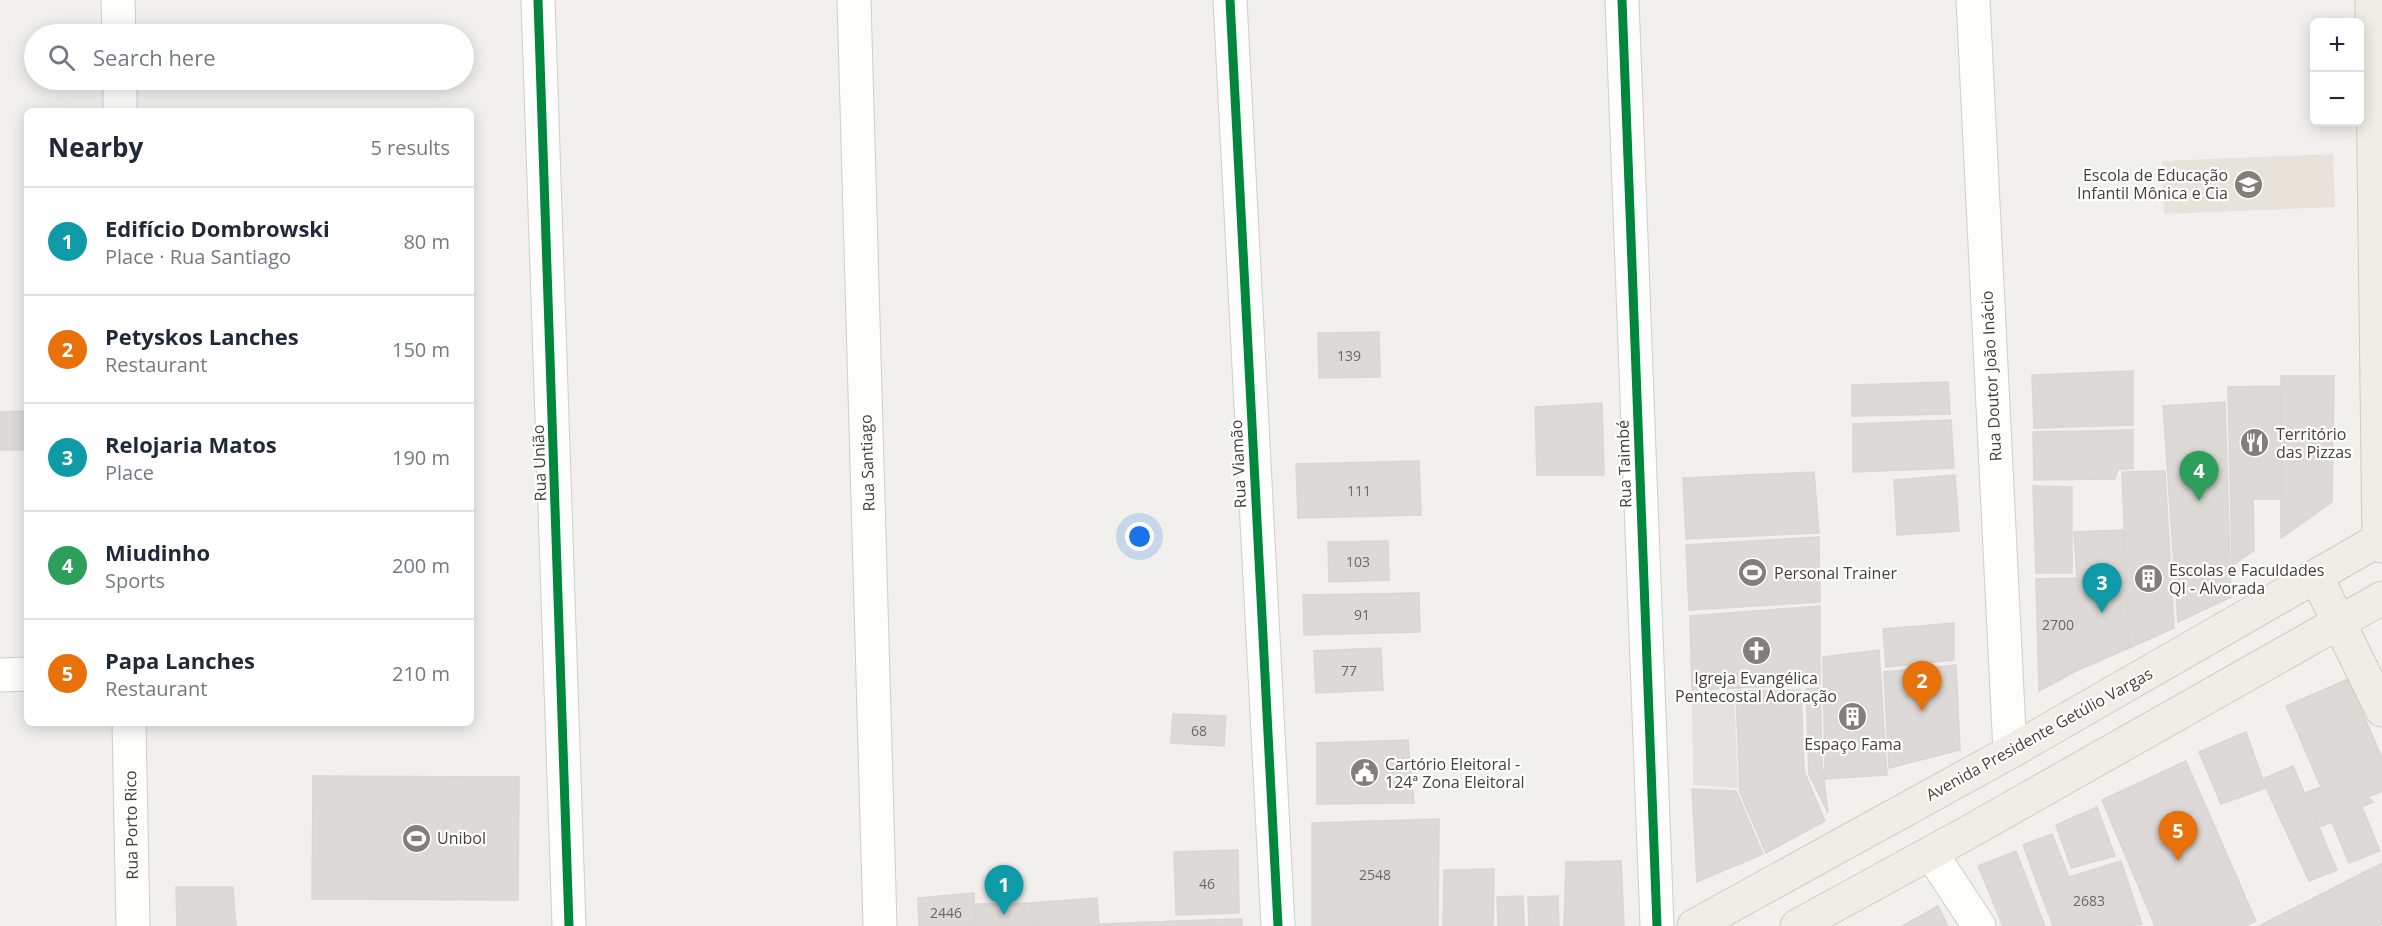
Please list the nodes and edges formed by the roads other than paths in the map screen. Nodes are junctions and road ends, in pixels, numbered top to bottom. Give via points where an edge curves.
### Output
1 (118, 0) edge
2 (538, 0) edge
3 (854, 0) edge
4 (1230, 0) edge
5 (1622, 0) edge
6 (1973, 0) edge
7 (2372, 0) edge
8 (119, 24) edge
9 (120, 90) edge
10 (120, 108) edge
11 (2381, 541) edge
12 (2316, 576) junction
13 (2382, 598) edge
14 (2340, 623) junction
15 (24, 674) edge
16 (0, 675) edge
17 (2382, 710) edge
18 (129, 726) edge
19 (2010, 752) junction
20 (1931, 853) junction
21 (133, 926) edge
22 (569, 926) edge
23 (880, 926) edge
24 (1278, 926) edge
25 (1657, 926) edge
26 (1694, 926) edge
27 (1797, 926) edge
28 (1979, 926) edge

1 - 8 street
2 - 22 street, Rua União
3 - 23 street, Rua Santiago
4 - 24 street, Rua Viamão
5 - 25 street, Rua Taimbé
6 - 19 street, Rua Doutor João Inácio
7 - 11 main road
9 - 10 street
11 - 12 main road, Avenida Presidente Getúlio Vargas
12 - 14 main road
12 - 19 main road, Avenida Presidente Getúlio Vargas
13 - 14 main road
14 - 17 main road
14 - 20 main road
15 - 16 street
18 - 21 street, Rua Porto Rico
19 - 26 main road, Avenida Presidente Getúlio Vargas
20 - 27 main road
20 - 28 street

